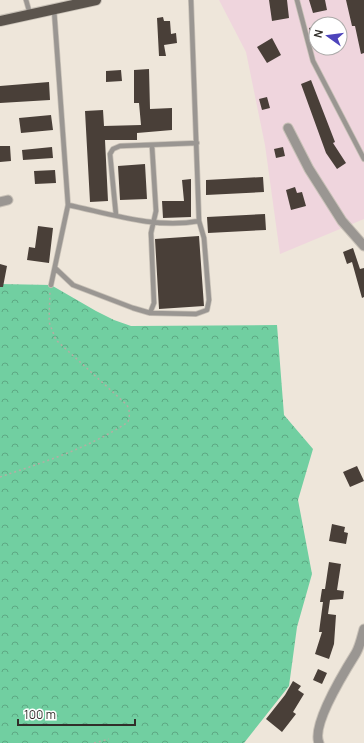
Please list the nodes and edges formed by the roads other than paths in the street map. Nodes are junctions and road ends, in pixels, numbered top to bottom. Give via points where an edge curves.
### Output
1 (26, 0) edge
2 (96, 0) edge
3 (191, 0) edge
4 (297, 0) edge
5 (54, 9) junction
6 (30, 15) junction
7 (0, 21) edge
8 (288, 128) dead end
9 (197, 144) junction
10 (152, 146) junction
11 (364, 159) edge
12 (68, 205) junction
13 (116, 215) junction
14 (199, 221) junction
15 (153, 223) junction
16 (364, 246) edge
17 (55, 268) junction
18 (51, 285) road end
19 (150, 313) junction
20 (364, 629) edge
21 (360, 652) edge
22 (319, 743) edge

1 - 6 lane
2 - 5 main road
3 - 9 lane
4 - 11 lane via 313,61
5 - 6 main road
5 - 12 lane
6 - 7 main road
8 - 16 street via 309,169 342,221
9 - 10 lane
9 - 14 lane
10 - 13 lane via 120,146 113,149 110,154
10 - 15 lane via 156,211
12 - 13 lane
12 - 17 lane
13 - 15 lane
14 - 15 lane via 182,224
14 - 19 lane via 204,238 209,300 207,310 196,314
15 - 19 lane via 151,233 154,303
17 - 18 lane
17 - 19 lane via 73,285
20 - 21 street
21 - 22 street via 348,664 330,699 319,727

